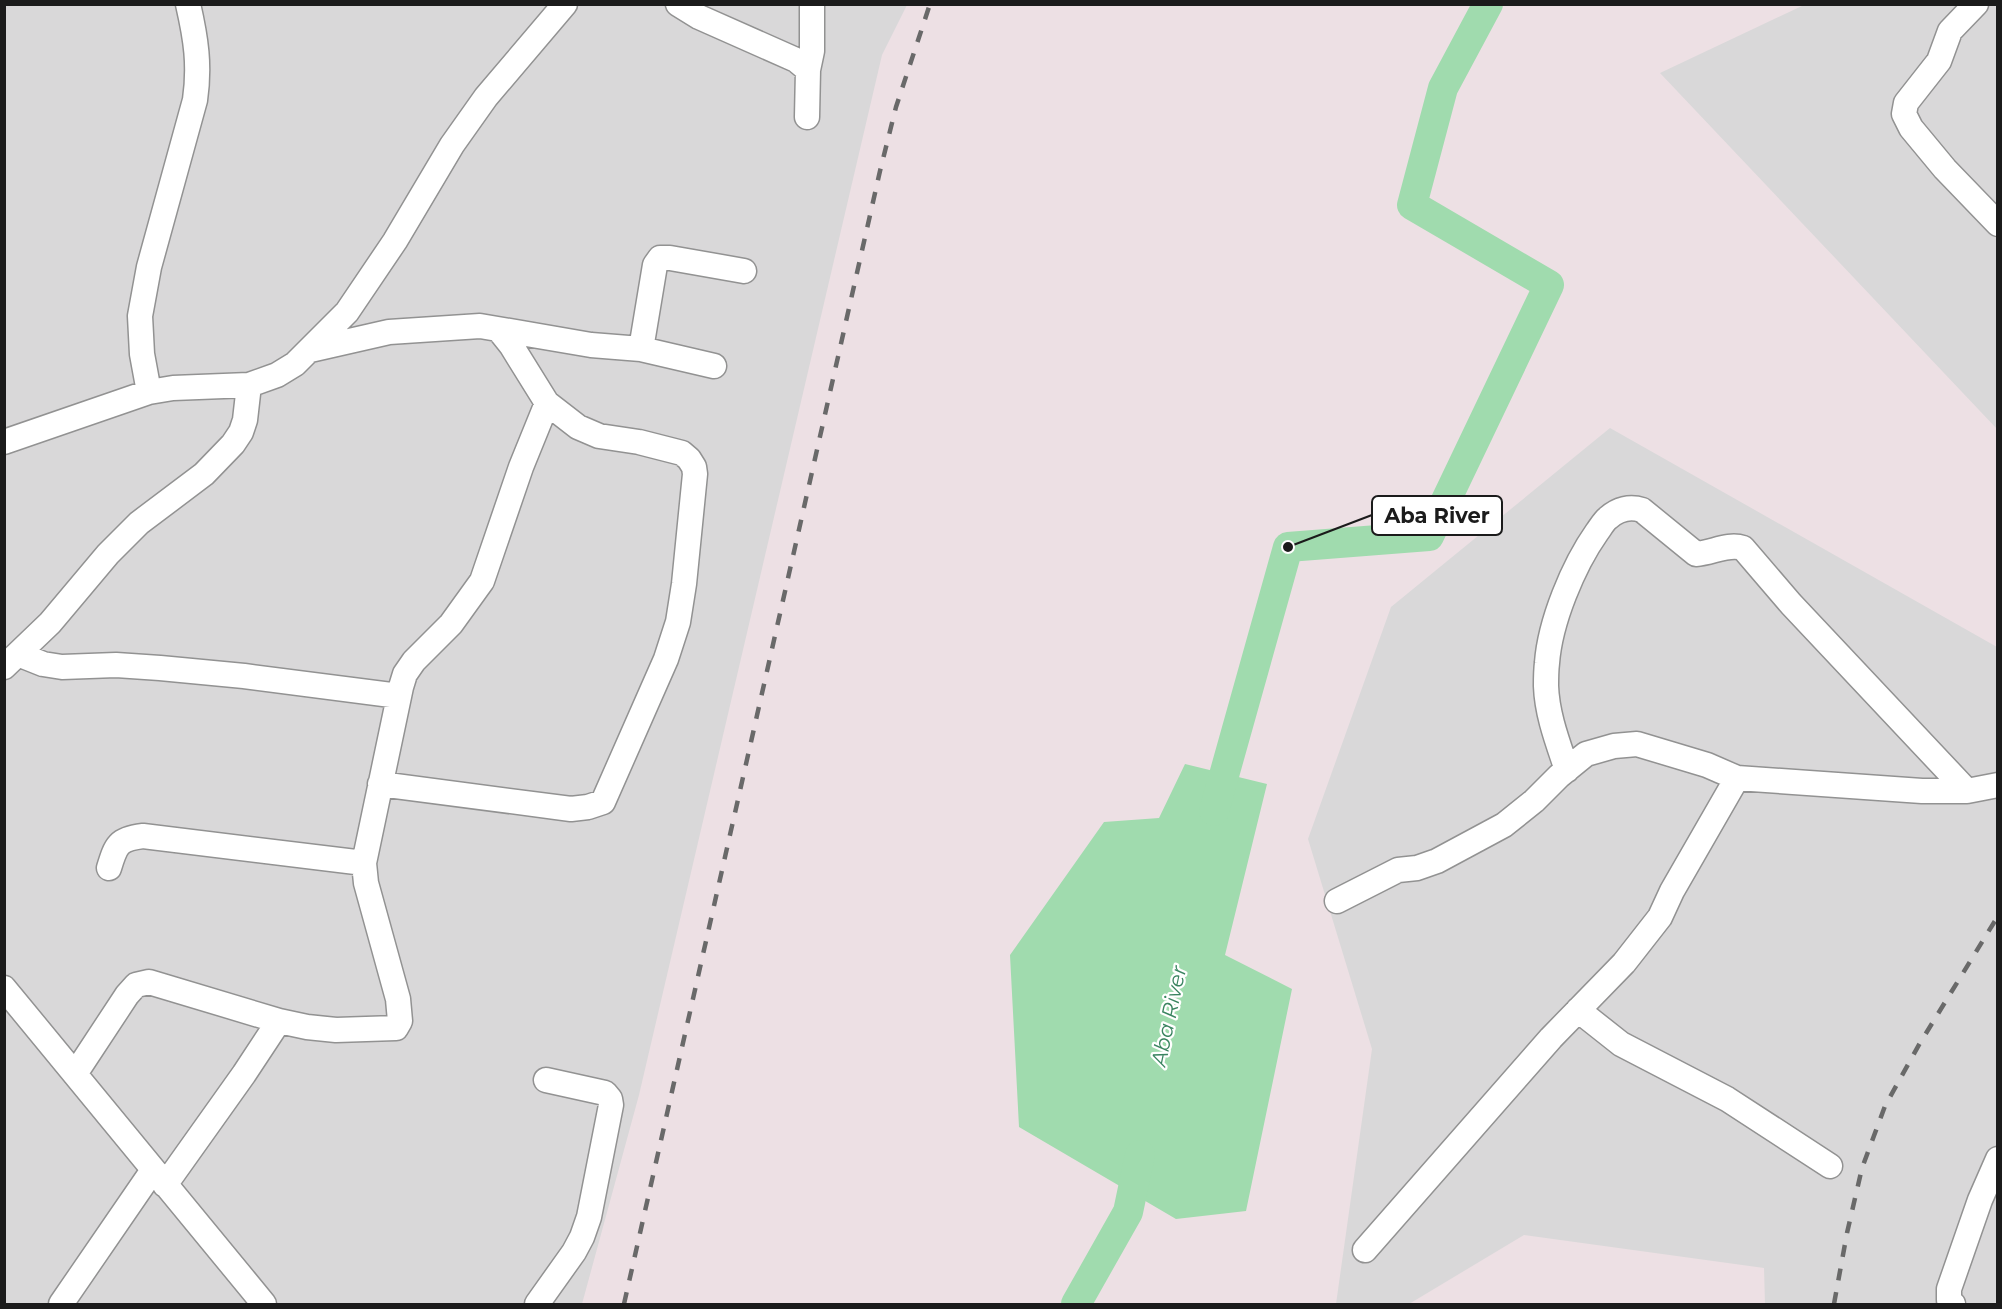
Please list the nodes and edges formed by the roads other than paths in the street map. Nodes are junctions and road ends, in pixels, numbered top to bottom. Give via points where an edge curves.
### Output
1 (188, 4) edge
2 (565, 4) edge
3 (678, 4) edge
4 (812, 4) edge
5 (1976, 4) edge
6 (807, 70) junction
7 (807, 117) dead end
8 (1998, 224) edge
9 (744, 271) dead end
10 (336, 324) junction
11 (499, 330) junction
12 (371, 337) junction
13 (641, 349) junction
14 (310, 350) junction
15 (714, 366) dead end
16 (249, 385) junction
17 (149, 392) junction
18 (547, 403) junction
19 (4, 442) edge
20 (11, 660) edge
21 (399, 696) junction
22 (1567, 770) junction
23 (1737, 778) junction
24 (380, 784) junction
25 (1998, 785) edge
26 (1967, 791) junction
27 (364, 863) junction
28 (109, 868) dead end
29 (1337, 901) dead end
30 (7, 999) edge
31 (1578, 1010) junction
32 (279, 1021) junction
33 (75, 1074) junction
34 (546, 1080) dead end
35 (1998, 1159) edge
36 (1830, 1166) dead end
37 (159, 1177) junction
38 (1365, 1250) dead end
39 (61, 1305) edge
40 (264, 1305) edge
41 (537, 1305) edge
42 (1953, 1305) edge

1 - 17 street via 198,75 140,316
2 - 10 street via 486,97 395,241
3 - 6 street via 796,60
4 - 6 street via 812,51
5 - 8 street via 1950,31 1939,61 1906,103 1904,114 1945,169
6 - 7 street
9 - 13 street via 660,258 655,265
10 - 12 street
10 - 14 street
11 - 12 street via 458,327
11 - 13 street
11 - 18 street
12 - 14 street
13 - 15 street
14 - 16 street via 277,375
16 - 17 street
16 - 20 street via 245,420 233,444 204,474 139,523 50,623
17 - 19 street
18 - 21 street via 482,581 451,624 414,661 405,674
18 - 24 street via 588,433 682,453 694,467 684,584 678,622 666,659 603,802 571,809
20 - 21 street via 62,667 116,664 170,669
21 - 24 street
22 - 23 street via 1586,754 1636,744
22 - 26 street via 1546,689 1553,633 1571,576 1587,547 1607,518 1632,507 1642,510 1696,554 1734,545 1743,548
22 - 29 street via 1504,825 1437,861 1398,870
23 - 26 street
23 - 31 street via 1660,917 1624,963
24 - 27 street
25 - 26 street
27 - 28 street via 143,836 120,842
27 - 32 street via 400,1021 396,1028 336,1030
30 - 33 street
31 - 36 street via 1621,1044 1727,1098
31 - 38 street
32 - 33 street via 149,982 136,985
32 - 37 street via 244,1074
33 - 37 street
34 - 41 street via 605,1093 611,1105 590,1217 574,1252
35 - 42 street via 1949,1289
37 - 39 street
37 - 40 street

